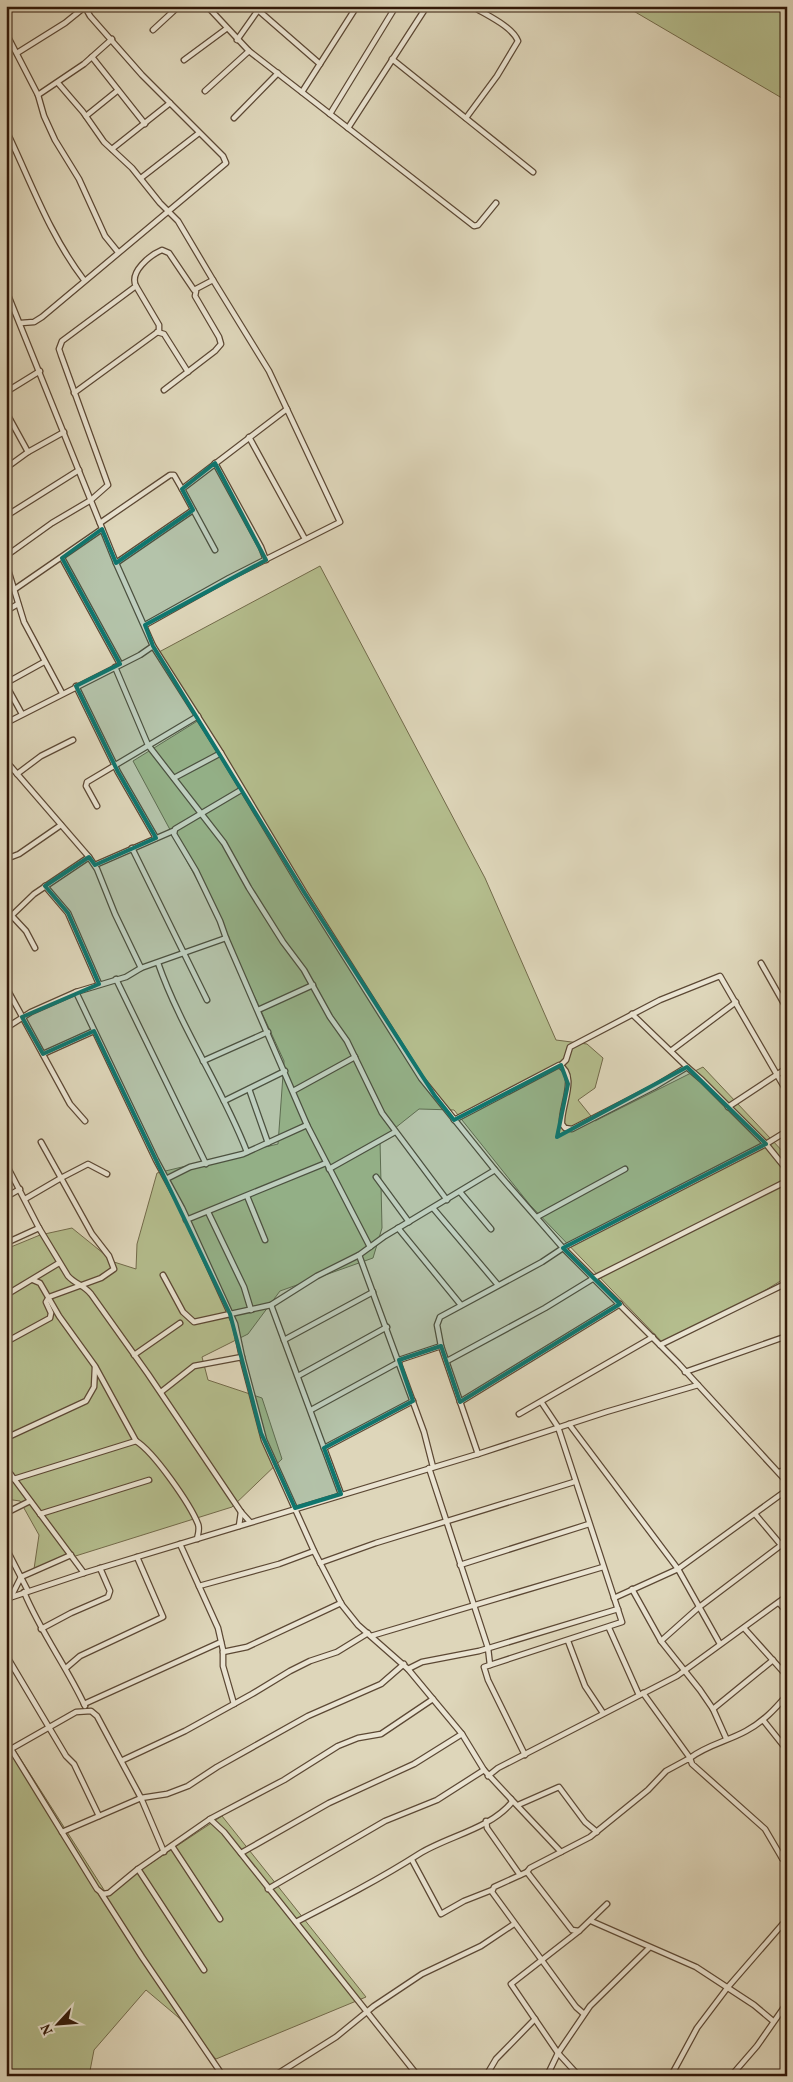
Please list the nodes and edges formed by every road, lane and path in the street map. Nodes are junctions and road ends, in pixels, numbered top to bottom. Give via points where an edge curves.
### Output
1 (179, 6) edge
2 (207, 6) edge
3 (357, 6) edge
4 (396, 6) edge
5 (428, 6) edge
6 (472, 6) edge
7 (86, 7) edge
8 (260, 8) edge
9 (226, 29) junction
10 (153, 30) dead end
11 (7, 34) edge
12 (112, 39) junction
13 (237, 40) junction
14 (249, 51) junction
15 (18, 53) junction
16 (92, 57) junction
17 (392, 59) junction
18 (184, 60) dead end
19 (320, 64) junction
20 (278, 74) junction
21 (58, 83) junction
22 (117, 91) junction
23 (205, 91) dead end
24 (302, 92) junction
25 (38, 95) junction
26 (170, 103) junction
27 (330, 114) junction
28 (86, 116) junction
29 (234, 118) dead end
30 (466, 118) junction
31 (145, 124) junction
32 (348, 128) junction
33 (6, 130) edge
34 (199, 133) junction
35 (112, 149) junction
36 (533, 172) dead end
37 (141, 178) junction
38 (496, 202) dead end
39 (168, 212) junction
40 (118, 252) junction
41 (84, 280) junction
42 (213, 280) junction
43 (136, 286) junction
44 (6, 290) edge
45 (196, 291) junction
46 (8, 298) edge
47 (21, 323) junction
48 (157, 332) junction
49 (40, 371) junction
50 (188, 372) junction
51 (164, 390) dead end
52 (6, 392) edge
53 (74, 393) junction
54 (287, 409) junction
55 (6, 412) edge
56 (64, 432) junction
57 (249, 437) junction
58 (28, 452) junction
59 (215, 463) junction
60 (6, 468) edge
61 (79, 470) junction
62 (182, 490) junction
63 (91, 500) junction
64 (193, 510) junction
65 (6, 516) edge
66 (100, 524) junction
67 (102, 529) junction
68 (305, 539) junction
69 (215, 550) dead end
70 (6, 556) edge
71 (62, 558) junction
72 (266, 560) junction
73 (6, 563) edge
74 (116, 563) junction
75 (15, 589) junction
76 (18, 604) junction
77 (6, 612) edge
78 (146, 625) junction
79 (153, 646) junction
80 (44, 662) junction
81 (118, 665) junction
82 (6, 684) edge
83 (76, 686) junction
84 (62, 693) junction
85 (22, 714) junction
86 (198, 716) junction
87 (6, 723) edge
88 (73, 740) dead end
89 (148, 745) junction
90 (221, 753) junction
91 (6, 761) edge
92 (115, 766) junction
93 (17, 774) junction
94 (174, 778) junction
95 (241, 790) junction
96 (97, 806) dead end
97 (200, 813) junction
98 (61, 825) junction
99 (173, 831) junction
100 (156, 838) junction
101 (132, 848) junction
102 (89, 856) junction
103 (6, 859) edge
104 (95, 866) junction
105 (45, 886) junction
106 (12, 916) junction
107 (6, 921) edge
108 (226, 938) junction
109 (35, 948) dead end
110 (183, 952) junction
111 (761, 963) dead end
112 (158, 964) junction
113 (141, 968) junction
114 (116, 979) junction
115 (99, 984) junction
116 (313, 985) junction
117 (6, 987) edge
118 (76, 992) junction
119 (207, 1000) dead end
120 (736, 1002) junction
121 (787, 1009) edge
122 (258, 1010) junction
123 (632, 1014) junction
124 (22, 1017) junction
125 (6, 1028) edge
126 (94, 1031) junction
127 (268, 1032) junction
128 (672, 1050) junction
129 (43, 1054) junction
130 (355, 1057) junction
131 (203, 1061) junction
132 (561, 1065) junction
133 (687, 1067) junction
134 (787, 1068) edge
135 (285, 1071) junction
136 (776, 1074) junction
137 (249, 1089) junction
138 (293, 1091) junction
139 (787, 1092) edge
140 (224, 1101) junction
141 (728, 1107) junction
142 (454, 1120) junction
143 (85, 1121) dead end
144 (307, 1125) junction
145 (787, 1131) edge
146 (395, 1132) junction
147 (41, 1142) dead end
148 (268, 1143) junction
149 (766, 1144) junction
150 (248, 1152) junction
151 (326, 1163) junction
152 (6, 1164) edge
153 (206, 1164) junction
154 (329, 1169) junction
155 (625, 1169) dead end
156 (495, 1170) junction
157 (787, 1170) edge
158 (107, 1174) dead end
159 (376, 1177) dead end
160 (61, 1178) junction
161 (168, 1178) junction
162 (787, 1181) edge
163 (20, 1190) junction
164 (460, 1192) junction
165 (247, 1196) junction
166 (6, 1197) edge
167 (25, 1199) junction
168 (447, 1200) junction
169 (433, 1208) junction
170 (208, 1212) junction
171 (536, 1218) junction
172 (186, 1220) junction
173 (408, 1222) junction
174 (39, 1228) junction
175 (398, 1228) junction
176 (492, 1229) dead end
177 (265, 1240) dead end
178 (6, 1244) edge
179 (370, 1247) junction
180 (563, 1248) junction
181 (359, 1255) junction
182 (60, 1263) junction
183 (163, 1275) dead end
184 (594, 1278) junction
185 (33, 1280) junction
186 (787, 1283) edge
187 (82, 1285) junction
188 (498, 1285) junction
189 (373, 1292) junction
190 (6, 1295) edge
191 (49, 1297) junction
192 (620, 1304) junction
193 (271, 1305) junction
194 (461, 1306) junction
195 (251, 1310) junction
196 (230, 1314) junction
197 (180, 1323) dead end
198 (387, 1327) junction
199 (787, 1336) edge
200 (652, 1337) junction
201 (284, 1340) junction
202 (6, 1342) edge
203 (660, 1345) junction
204 (441, 1346) junction
205 (134, 1355) junction
206 (242, 1357) junction
207 (399, 1361) junction
208 (446, 1361) junction
209 (95, 1366) junction
210 (686, 1372) junction
211 (298, 1376) junction
212 (698, 1386) junction
213 (161, 1392) junction
214 (413, 1401) junction
215 (460, 1402) junction
216 (542, 1403) junction
217 (311, 1410) junction
218 (520, 1414) dead end
219 (569, 1424) junction
220 (558, 1427) junction
221 (6, 1438) edge
222 (136, 1441) junction
223 (324, 1448) junction
224 (478, 1454) junction
225 (431, 1467) junction
226 (6, 1468) edge
227 (787, 1469) edge
228 (779, 1472) junction
229 (14, 1479) junction
230 (149, 1480) dead end
231 (574, 1482) junction
232 (787, 1482) edge
233 (787, 1490) edge
234 (341, 1494) junction
235 (30, 1501) junction
236 (295, 1508) junction
237 (241, 1512) junction
238 (6, 1513) edge
239 (40, 1514) junction
240 (755, 1514) junction
241 (250, 1522) junction
242 (446, 1523) junction
243 (589, 1524) junction
244 (239, 1526) junction
245 (197, 1539) junction
246 (180, 1544) junction
247 (780, 1546) junction
248 (6, 1548) edge
249 (314, 1551) junction
250 (787, 1552) edge
251 (71, 1555) junction
252 (137, 1557) junction
253 (320, 1563) junction
254 (460, 1565) junction
255 (603, 1567) junction
256 (100, 1568) junction
257 (678, 1569) junction
258 (84, 1573) junction
259 (21, 1577) junction
260 (199, 1586) junction
261 (632, 1590) junction
262 (26, 1592) junction
263 (787, 1596) edge
264 (8, 1598) edge
265 (614, 1598) junction
266 (341, 1603) junction
267 (779, 1603) junction
268 (474, 1606) junction
269 (698, 1608) junction
270 (618, 1609) junction
271 (787, 1612) edge
272 (609, 1628) junction
273 (744, 1628) junction
274 (41, 1629) junction
275 (369, 1634) junction
276 (568, 1641) junction
277 (661, 1641) junction
278 (221, 1642) junction
279 (720, 1644) junction
280 (488, 1648) junction
281 (223, 1652) junction
282 (6, 1655) edge
283 (773, 1660) junction
284 (404, 1664) junction
285 (490, 1665) junction
286 (66, 1668) junction
287 (408, 1669) junction
288 (685, 1671) junction
289 (787, 1676) edge
290 (641, 1694) junction
291 (787, 1695) edge
292 (433, 1699) junction
293 (84, 1704) junction
294 (234, 1704) junction
295 (713, 1708) junction
296 (87, 1710) junction
297 (603, 1713) junction
298 (763, 1720) junction
299 (50, 1726) junction
300 (462, 1734) junction
301 (726, 1738) junction
302 (6, 1742) edge
303 (11, 1749) junction
304 (787, 1750) edge
305 (525, 1755) junction
306 (690, 1758) junction
307 (123, 1760) junction
308 (484, 1770) junction
309 (488, 1776) junction
310 (142, 1798) junction
311 (511, 1799) junction
312 (518, 1805) junction
313 (100, 1816) junction
314 (210, 1819) junction
315 (486, 1821) junction
316 (62, 1832) junction
317 (597, 1832) junction
318 (172, 1846) junction
319 (787, 1850) edge
320 (164, 1852) junction
321 (561, 1852) junction
322 (241, 1853) junction
323 (782, 1858) junction
324 (412, 1860) junction
325 (787, 1864) edge
326 (138, 1869) junction
327 (527, 1872) junction
328 (520, 1876) junction
329 (268, 1889) junction
330 (492, 1890) junction
331 (101, 1893) junction
332 (607, 1904) dead end
333 (220, 1919) dead end
334 (787, 1919) edge
335 (591, 1921) junction
336 (296, 1922) junction
337 (514, 1924) junction
338 (579, 1931) junction
339 (649, 1948) junction
340 (542, 1960) junction
341 (204, 1970) dead end
342 (728, 1987) junction
343 (787, 2003) edge
344 (785, 2009) edge
345 (369, 2011) junction
346 (584, 2014) junction
347 (535, 2019) junction
348 (773, 2022) junction
349 (558, 2053) junction
350 (223, 2076) edge
351 (274, 2076) edge
352 (418, 2076) edge
353 (486, 2076) edge
354 (547, 2076) edge
355 (579, 2076) edge
356 (671, 2076) edge
357 (731, 2076) edge

1 - 10 street
2 - 9 street
3 - 19 street
4 - 27 street
5 - 17 street
6 - 30 street via 501,24 518,41
7 - 12 street via 90,16
7 - 15 street
8 - 13 street
8 - 19 street
9 - 13 street
9 - 18 street
11 - 15 street
12 - 16 street
12 - 26 street
13 - 14 street
14 - 20 street
14 - 23 street
15 - 25 street
16 - 21 street
16 - 22 street
17 - 30 street
17 - 32 street
19 - 24 street
20 - 24 street
20 - 29 street
21 - 25 street
21 - 28 street
22 - 28 street
22 - 31 street
24 - 27 street
25 - 40 street via 55,140 79,179 105,236
26 - 31 street
26 - 34 street
27 - 32 street
28 - 35 street
30 - 36 street
31 - 35 street
32 - 38 street via 474,226
33 - 41 street via 41,210
34 - 37 street
34 - 39 street via 226,163
35 - 37 street
37 - 39 street
39 - 40 street
39 - 42 street via 178,221
40 - 41 street
41 - 47 street via 42,317 34,322
42 - 45 street
42 - 54 street
43 - 45 street via 133,279 136,271 162,250 169,253
43 - 48 street via 159,325
43 - 53 street via 60,345
44 - 46 street
45 - 50 street via 197,300 220,336 221,344
46 - 47 street
47 - 49 street
48 - 50 street via 164,334
48 - 53 street
49 - 52 street
49 - 56 street
50 - 51 street
53 - 63 street via 107,478 106,488
54 - 57 street
54 - 68 street via 340,520 335,526
55 - 58 street
56 - 58 street
56 - 61 street
57 - 59 street
57 - 68 street
58 - 60 street
59 - 62 street
59 - 72 street
61 - 63 street
61 - 65 street
62 - 64 street
62 - 66 street via 170,475
63 - 66 street
63 - 70 street
64 - 69 street
64 - 74 street
66 - 67 street
67 - 71 street
67 - 74 street
68 - 72 street
71 - 75 street
71 - 81 street
72 - 78 street
73 - 75 street
74 - 78 street
75 - 76 street
76 - 77 street
76 - 80 street
78 - 79 street
79 - 81 street
79 - 86 street
80 - 82 street
80 - 84 street
81 - 83 street
81 - 89 street
82 - 85 street
83 - 84 street
83 - 92 street
84 - 85 street
85 - 87 street
86 - 89 street
86 - 90 street
88 - 93 street via 41,756
89 - 92 street
89 - 94 street
90 - 94 street
90 - 95 street
91 - 93 street
92 - 96 street via 85,784
92 - 100 street
93 - 98 street
94 - 97 street
95 - 97 street
95 - 142 street via 421,1078
97 - 99 street
97 - 116 street via 224,843 249,888
98 - 102 street
98 - 103 street via 24,851
99 - 100 street
99 - 108 street
100 - 101 street
101 - 104 street
101 - 110 street
102 - 104 street
102 - 105 street
104 - 113 street
105 - 106 street
105 - 115 street via 68,914
106 - 107 street
106 - 109 street via 26,931
108 - 110 street
108 - 122 street
110 - 112 street
110 - 119 street
111 - 121 street
112 - 113 street
112 - 131 street via 170,996
113 - 114 street
114 - 115 street
114 - 153 street
115 - 118 street
116 - 122 street
116 - 130 street
117 - 124 street
118 - 124 street
118 - 126 street
120 - 123 street via 720,976
120 - 128 street
120 - 136 street
122 - 127 street
123 - 128 street
123 - 132 street via 570,1047
124 - 125 street
124 - 129 street
126 - 129 street
126 - 161 street via 156,1160
127 - 131 street
127 - 135 street
128 - 133 street
129 - 143 street via 70,1104
130 - 138 street
130 - 146 street via 382,1113
131 - 140 street
132 - 133 street via 568,1084 561,1119 568,1130 654,1088
132 - 142 street
133 - 141 street
134 - 136 street
135 - 137 street
135 - 138 street
136 - 139 street
136 - 141 street
137 - 140 street
137 - 148 street
138 - 144 street
140 - 150 street
141 - 149 street
142 - 156 street
144 - 148 street
144 - 151 street
145 - 149 street
146 - 154 street
146 - 168 street
147 - 160 street
148 - 150 street
149 - 157 street
149 - 180 street
150 - 153 street
151 - 154 street
151 - 165 street
152 - 163 street
153 - 161 street
154 - 179 street
155 - 171 street
156 - 164 street
156 - 171 street
158 - 160 street via 88,1164
159 - 173 street
160 - 167 street
160 - 187 street via 114,1269 108,1275
161 - 172 street
162 - 184 street
163 - 166 street
163 - 167 street
164 - 168 street
164 - 176 street
165 - 170 street
165 - 177 street
167 - 174 street
168 - 169 street
169 - 173 street
169 - 188 street
170 - 172 street
170 - 195 street via 244,1287
171 - 180 street
172 - 196 street
173 - 175 street
174 - 178 street
174 - 182 street
175 - 179 street
175 - 194 street
179 - 181 street
180 - 184 street
180 - 188 street
181 - 189 street
181 - 193 street via 302,1284
182 - 185 street
182 - 187 street via 73,1281
183 - 196 street via 191,1320 199,1322
184 - 192 street
184 - 208 street
185 - 190 street
185 - 191 street via 40,1283
186 - 203 street
187 - 191 street
187 - 205 street
188 - 194 street
189 - 198 street
189 - 201 street
191 - 202 street via 46,1302 50,1318
191 - 209 street
192 - 200 street
192 - 215 street
193 - 195 street
193 - 201 street
194 - 204 street via 438,1320
195 - 196 street
196 - 206 street
197 - 205 street
198 - 207 street
198 - 211 street
199 - 210 street
200 - 203 street
200 - 216 street
201 - 211 street
203 - 210 street
204 - 207 street
204 - 208 street
205 - 213 street
206 - 213 street via 194,1366
206 - 236 street via 261,1433
207 - 214 street
207 - 217 street
208 - 215 street
209 - 221 street via 94,1387 86,1401
209 - 222 street
210 - 212 street
211 - 217 street
212 - 219 street
212 - 228 street
213 - 237 street
214 - 223 street
214 - 225 street
215 - 224 street
216 - 218 street
216 - 220 street
217 - 223 street
219 - 220 street
219 - 257 street
220 - 224 street
220 - 231 street
222 - 229 street
222 - 245 street via 158,1462 191,1508 199,1526
223 - 234 street
224 - 225 street
225 - 234 street
225 - 242 street
226 - 229 street
227 - 228 street
228 - 232 street
229 - 235 street
230 - 239 street
231 - 242 street
231 - 243 street
233 - 240 street
234 - 236 street
235 - 238 street
235 - 239 street
236 - 241 street
236 - 249 street
237 - 241 street
237 - 244 street
239 - 251 street
240 - 247 street
240 - 257 street
241 - 244 street
242 - 253 street
242 - 254 street
243 - 254 street
243 - 255 street
244 - 245 street
245 - 246 street
246 - 252 street
246 - 260 street
247 - 250 street
247 - 269 street
248 - 259 street
249 - 253 street
249 - 260 street
251 - 258 street
251 - 259 street
252 - 256 street
252 - 286 street via 163,1617 80,1656
253 - 266 street
254 - 268 street
255 - 265 street
255 - 268 street
256 - 258 street
256 - 274 street via 110,1591 108,1597
257 - 261 street
257 - 269 street
258 - 262 street
259 - 262 street
259 - 264 street
260 - 278 street via 215,1619
261 - 265 street
261 - 277 street
262 - 264 street
262 - 274 street
263 - 267 street
265 - 270 street
266 - 275 street
266 - 281 street via 247,1647
267 - 271 street
267 - 273 street
268 - 275 street
268 - 280 street
269 - 277 street
269 - 279 street
270 - 272 street via 622,1622
270 - 280 street
272 - 276 street
272 - 290 street
273 - 279 street
273 - 283 street
274 - 286 street
275 - 284 street
275 - 294 street via 337,1652 290,1670
276 - 285 street
276 - 297 street via 582,1678
277 - 288 street
278 - 281 street
278 - 293 street
279 - 288 street
280 - 285 street
280 - 287 street via 422,1662
281 - 294 street via 223,1666
282 - 299 street
283 - 289 street
283 - 295 street
284 - 287 street
284 - 310 street via 382,1684 308,1716 188,1786
285 - 305 street via 484,1667 484,1671
286 - 293 street
287 - 292 street
288 - 290 street
288 - 295 street
290 - 297 street
290 - 306 street
291 - 298 street
292 - 300 street
292 - 314 street via 388,1730 338,1746 284,1780
293 - 296 street
294 - 307 street
295 - 301 street
296 - 299 street via 76,1712
296 - 307 street via 96,1716
297 - 305 street
298 - 301 street
298 - 304 street
299 - 303 street
299 - 313 street via 74,1764
300 - 308 street
300 - 322 street via 414,1764 359,1788
301 - 306 street
302 - 303 street
303 - 316 street
305 - 309 street
306 - 317 street via 666,1772
306 - 323 street via 692,1764 765,1829
307 - 310 street
308 - 309 street
308 - 329 street via 437,1800 385,1821
309 - 311 street
310 - 313 street
310 - 320 street
311 - 312 street
311 - 315 street via 506,1808
312 - 317 street via 559,1787 585,1822
312 - 321 street
313 - 316 street
314 - 318 street
314 - 322 street
315 - 324 street
315 - 328 street via 487,1828
316 - 331 street
317 - 321 street
318 - 320 street
318 - 333 street
319 - 323 street
320 - 326 street
321 - 327 street
322 - 329 street
323 - 325 street
324 - 330 street via 441,1914
324 - 336 street
326 - 331 street via 109,1893
326 - 341 street
327 - 328 street
327 - 338 street via 572,1930
328 - 330 street
329 - 336 street
330 - 337 street
331 - 350 street
332 - 335 street
334 - 342 street
335 - 338 street
335 - 339 street
336 - 345 street
337 - 340 street
337 - 345 street via 481,1946 422,1974
338 - 340 street via 550,1957
339 - 342 street via 696,1967
339 - 346 street
340 - 346 street
340 - 347 street via 511,1984
342 - 348 street
342 - 356 street via 697,2028
343 - 344 street
344 - 348 street
345 - 351 street via 336,2037
345 - 352 street
346 - 349 street
347 - 349 street
347 - 353 street via 496,2059
348 - 357 street
349 - 354 street
349 - 355 street

